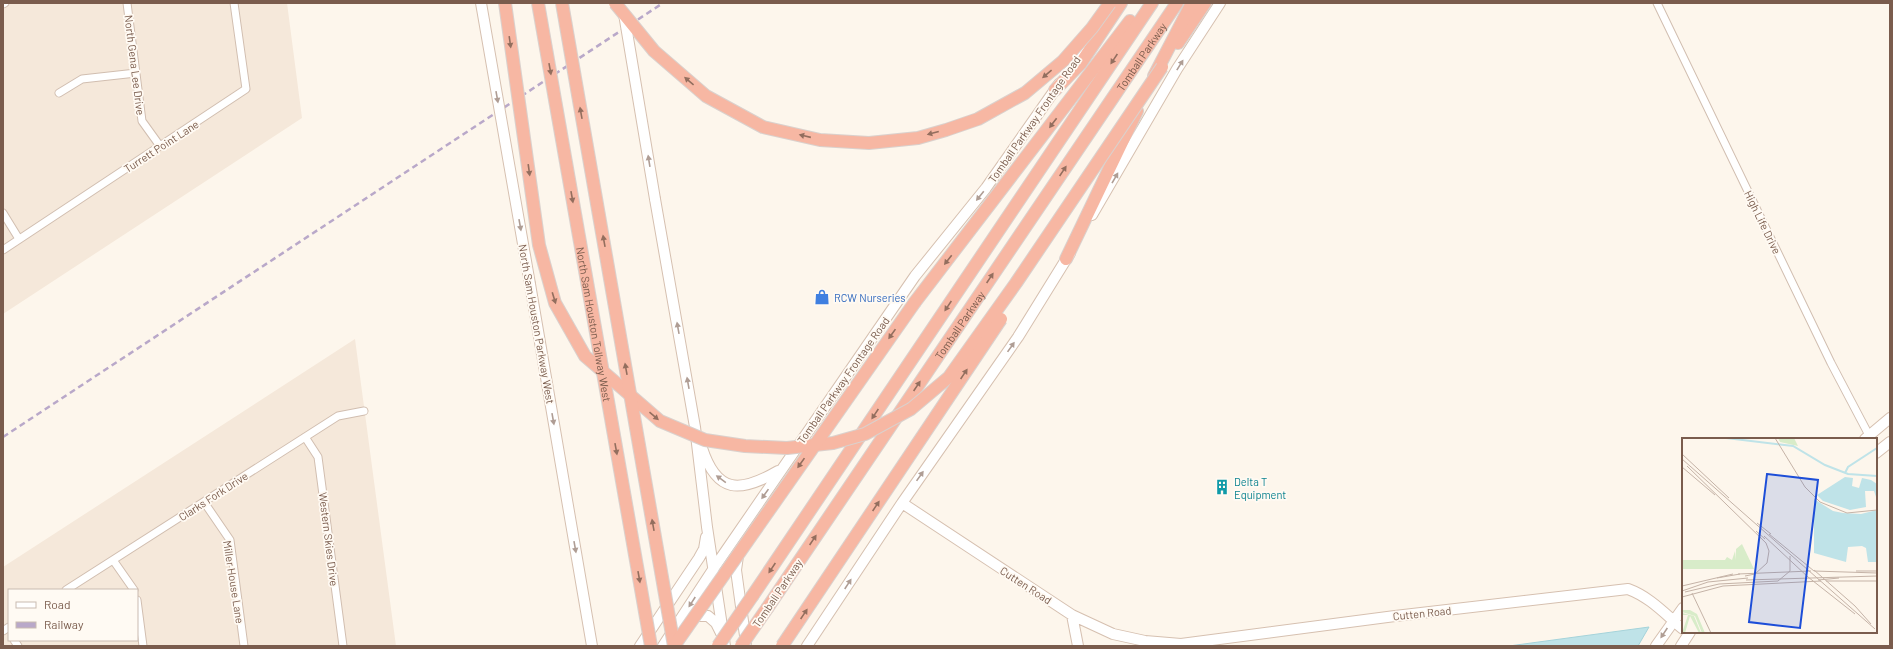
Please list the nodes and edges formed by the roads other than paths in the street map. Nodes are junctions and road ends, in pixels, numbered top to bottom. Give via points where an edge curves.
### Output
1 (127, 3) edge
2 (234, 3) edge
3 (481, 3) edge
4 (505, 3) edge
5 (538, 3) edge
6 (562, 3) edge
7 (615, 3) edge
8 (622, 3) edge
9 (1110, 3) edge
10 (1114, 3) edge
11 (1121, 3) edge
12 (1144, 3) edge
13 (1152, 3) edge
14 (1177, 3) edge
15 (1192, 3) edge
16 (1205, 3) edge
17 (1220, 3) edge
18 (1656, 3) edge
19 (1162, 67) junction
20 (136, 73) junction
21 (1055, 90) junction
22 (59, 93) dead end
23 (160, 146) junction
24 (3, 213) edge
25 (20, 239) junction
26 (3, 250) edge
27 (1066, 259) junction
28 (364, 411) dead end
29 (1890, 418) edge
30 (695, 426) junction
31 (305, 437) junction
32 (1868, 438) edge
33 (1890, 442) edge
34 (1878, 448) edge
35 (782, 469) junction
36 (204, 502) junction
37 (902, 503) junction
38 (754, 509) junction
39 (707, 527) junction
40 (113, 560) junction
41 (714, 568) junction
42 (68, 589) edge
43 (133, 589) edge
44 (138, 608) edge
45 (1682, 609) edge
46 (1072, 615) junction
47 (1673, 620) junction
48 (676, 626) junction
49 (1682, 628) edge
50 (1687, 633) edge
51 (1162, 643) junction
52 (807, 644) edge
53 (593, 645) edge
54 (723, 645) edge
55 (143, 646) edge
56 (244, 646) edge
57 (343, 646) edge
58 (640, 646) edge
59 (651, 646) edge
60 (663, 646) edge
61 (674, 646) edge
62 (741, 646) edge
63 (746, 646) edge
64 (782, 646) edge
65 (1078, 646) edge
66 (1149, 646) edge
67 (1656, 646) edge
68 (1681, 646) edge

1 - 20 street, North Gena Lee Drive
2 - 23 street, Turrett Point Lane via 246,90
3 -> 53 main road, North Sam Houston Parkway West, bridge
4 -> 19 highway, bridge via 539,245 555,302 585,356 660,421 706,440 745,446 795,447 833,443 865,434 911,409 949,377
5 -> 59 highway, North Sam Houston Tollway West, bridge
61 -> 6 highway, bridge
9 -> 7 highway, bridge via 1063,61 1025,93 978,119 946,130 918,138 869,143 820,140 763,127 700,91 654,51
30 -> 8 main road, bridge
10 - 21 main road, Tomball Parkway Frontage Road
11 - 21 highway via 1081,63
12 -> 61 highway, bridge via 914,302
13 -> 54 highway, Tomball Parkway, bridge via 753,595
62 -> 14 highway, Tomball Parkway, bridge
15 - 27 highway via 1167,48
16 - 19 highway
27 -> 17 main road
18 - 32 street, High Life Drive
64 -> 19 highway, bridge via 1113,152 1151,92
20 - 22 street via 82,79
20 - 23 street, North Gena Lee Drive via 142,121
21 -> 35 main road, Tomball Parkway Frontage Road via 986,188 915,276
23 - 25 street, Turrett Point Lane
24 - 25 street
25 - 26 street, Turrett Point Lane
37 -> 27 main road via 1018,337
28 - 31 street, Clarks Fork Drive via 338,416
29 - 32 main road
35 -> 30 main road via 758,483 730,485 719,479 708,466
30 - 39 main road
31 - 36 street, Clarks Fork Drive
31 - 57 street, Western Skies Drive via 318,457
33 - 34 main road
35 -> 38 main road, Tomball Parkway Frontage Road
36 - 40 street, Clarks Fork Drive
36 - 56 street, Miller House Lane via 230,540
37 - 46 main road, Cutten Road
52 -> 37 main road
38 - 41 main road, Tomball Parkway Frontage Road
38 - 63 main road via 741,542 736,570
39 - 41 main road
39 - 58 main road via 704,549 699,558
40 - 42 street, Clarks Fork Drive
40 - 43 street
41 -> 48 main road, Tomball Parkway Frontage Road
41 - 54 main road
44 - 55 street
45 - 47 main road
46 - 51 main road, Cutten Road via 1113,634
46 - 65 main road
47 - 49 main road, Cutten Road
47 - 51 main road, Cutten Road via 1653,602 1628,589 1381,617 1181,644
47 -> 67 main road
48 - 54 main road via 690,616 708,616 716,623
48 - 60 main road, Tomball Parkway Frontage Road
50 - 68 main road
51 - 66 street, Cutten Road

